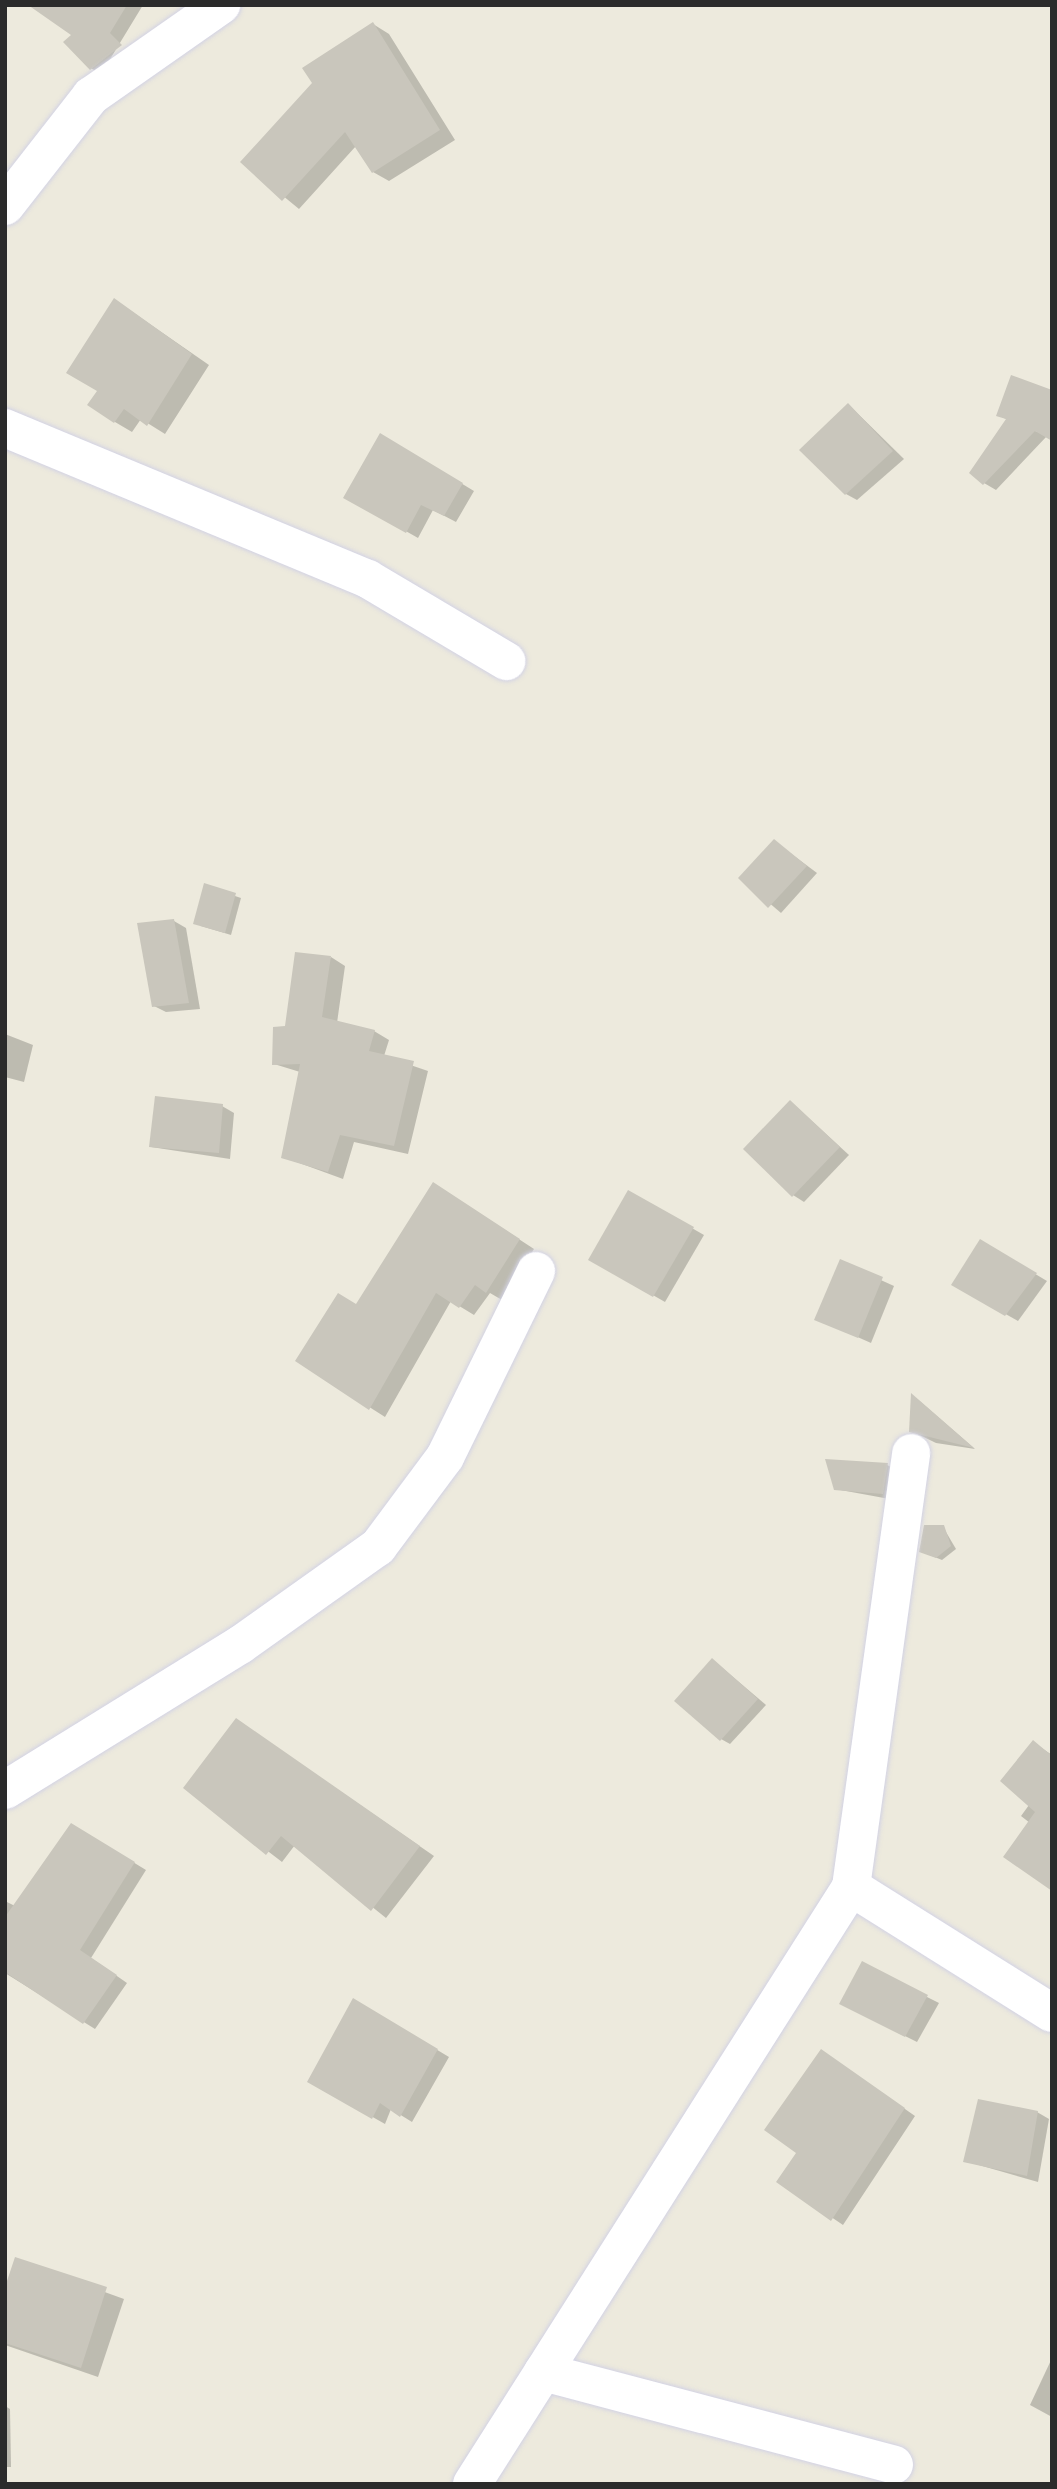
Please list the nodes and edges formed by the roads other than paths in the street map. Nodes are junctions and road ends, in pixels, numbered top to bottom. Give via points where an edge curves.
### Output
1 (221, 5) edge
2 (5, 206) edge
3 (5, 428) edge
4 (506, 661) dead end
5 (536, 1271) dead end
6 (911, 1453) dead end
7 (5, 1790) edge
8 (851, 1887) junction
9 (1052, 2013) edge
10 (543, 2371) junction
11 (894, 2465) dead end
12 (472, 2484) edge

1 - 2 street via 91,96
3 - 4 street via 368,579
5 - 7 street via 445,1457 378,1547 240,1645
6 - 8 street
8 - 9 street
8 - 10 street
10 - 11 street
10 - 12 street

